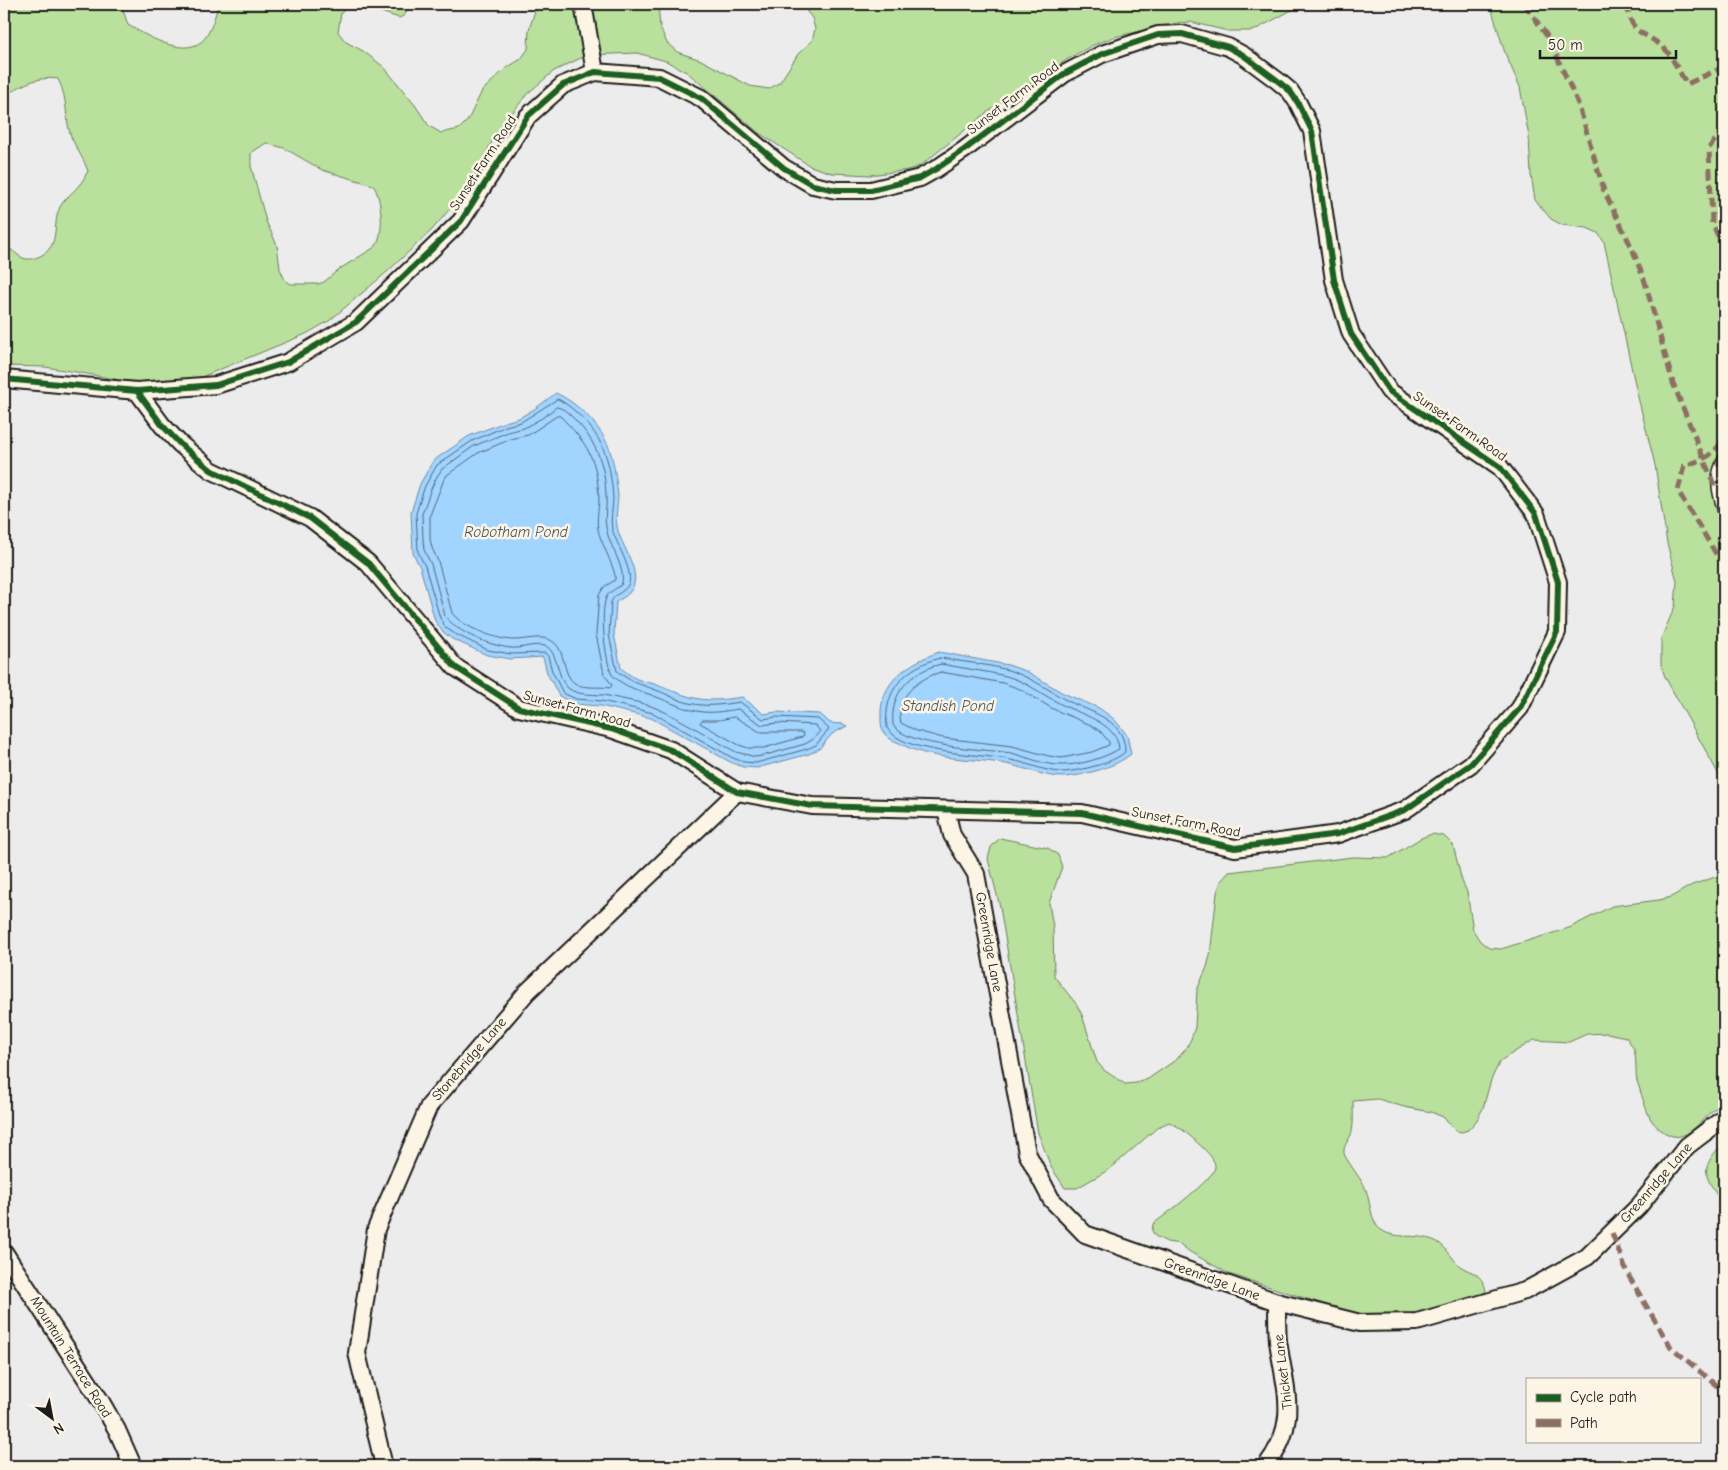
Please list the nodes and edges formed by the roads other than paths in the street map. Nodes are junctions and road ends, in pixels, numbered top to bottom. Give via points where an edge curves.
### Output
1 (583, 4) edge
2 (595, 72) junction
3 (4, 379) edge
4 (137, 391) junction
5 (1724, 457) edge
6 (1724, 515) edge
7 (737, 792) junction
8 (946, 810) junction
9 (1724, 1118) edge
10 (4, 1252) edge
11 (1277, 1302) junction
12 (133, 1466) edge
13 (384, 1466) edge
14 (1266, 1466) edge

1 - 2 street
2 - 4 street, Sunset Farm Road via 563,85 528,116 461,221 356,322 288,362 216,385
2 - 8 street, Sunset Farm Road via 659,77 701,98 784,168 813,185 836,190 871,190 920,178 936,169 1064,74 1102,54 1158,35 1182,34 1228,47 1290,91 1312,131 1334,280 1351,334 1389,391 1500,467 1536,514 1558,582 1557,632 1520,708 1471,764 1405,810 1338,834 1235,848 1082,813
3 - 4 street, Sunset Farm Road
4 - 7 street, Sunset Farm Road via 180,444 212,470 310,518 368,563 455,666 520,708 611,729 671,750
5 - 6 lane via 1715,487
7 - 8 street, Sunset Farm Road via 812,806
7 - 13 street, Stonebridge Lane via 527,992 429,1106 376,1229 357,1353
8 - 11 street, Greenridge Lane via 952,835 976,874 1027,1153 1051,1199 1085,1234
9 - 11 street, Greenridge Lane via 1686,1146 1638,1206 1587,1257 1525,1291 1417,1322 1360,1323
10 - 12 street, Mountain Terrace Road via 100,1400
11 - 14 street, Thicket Lane via 1278,1340 1288,1395 1288,1416 1284,1434

